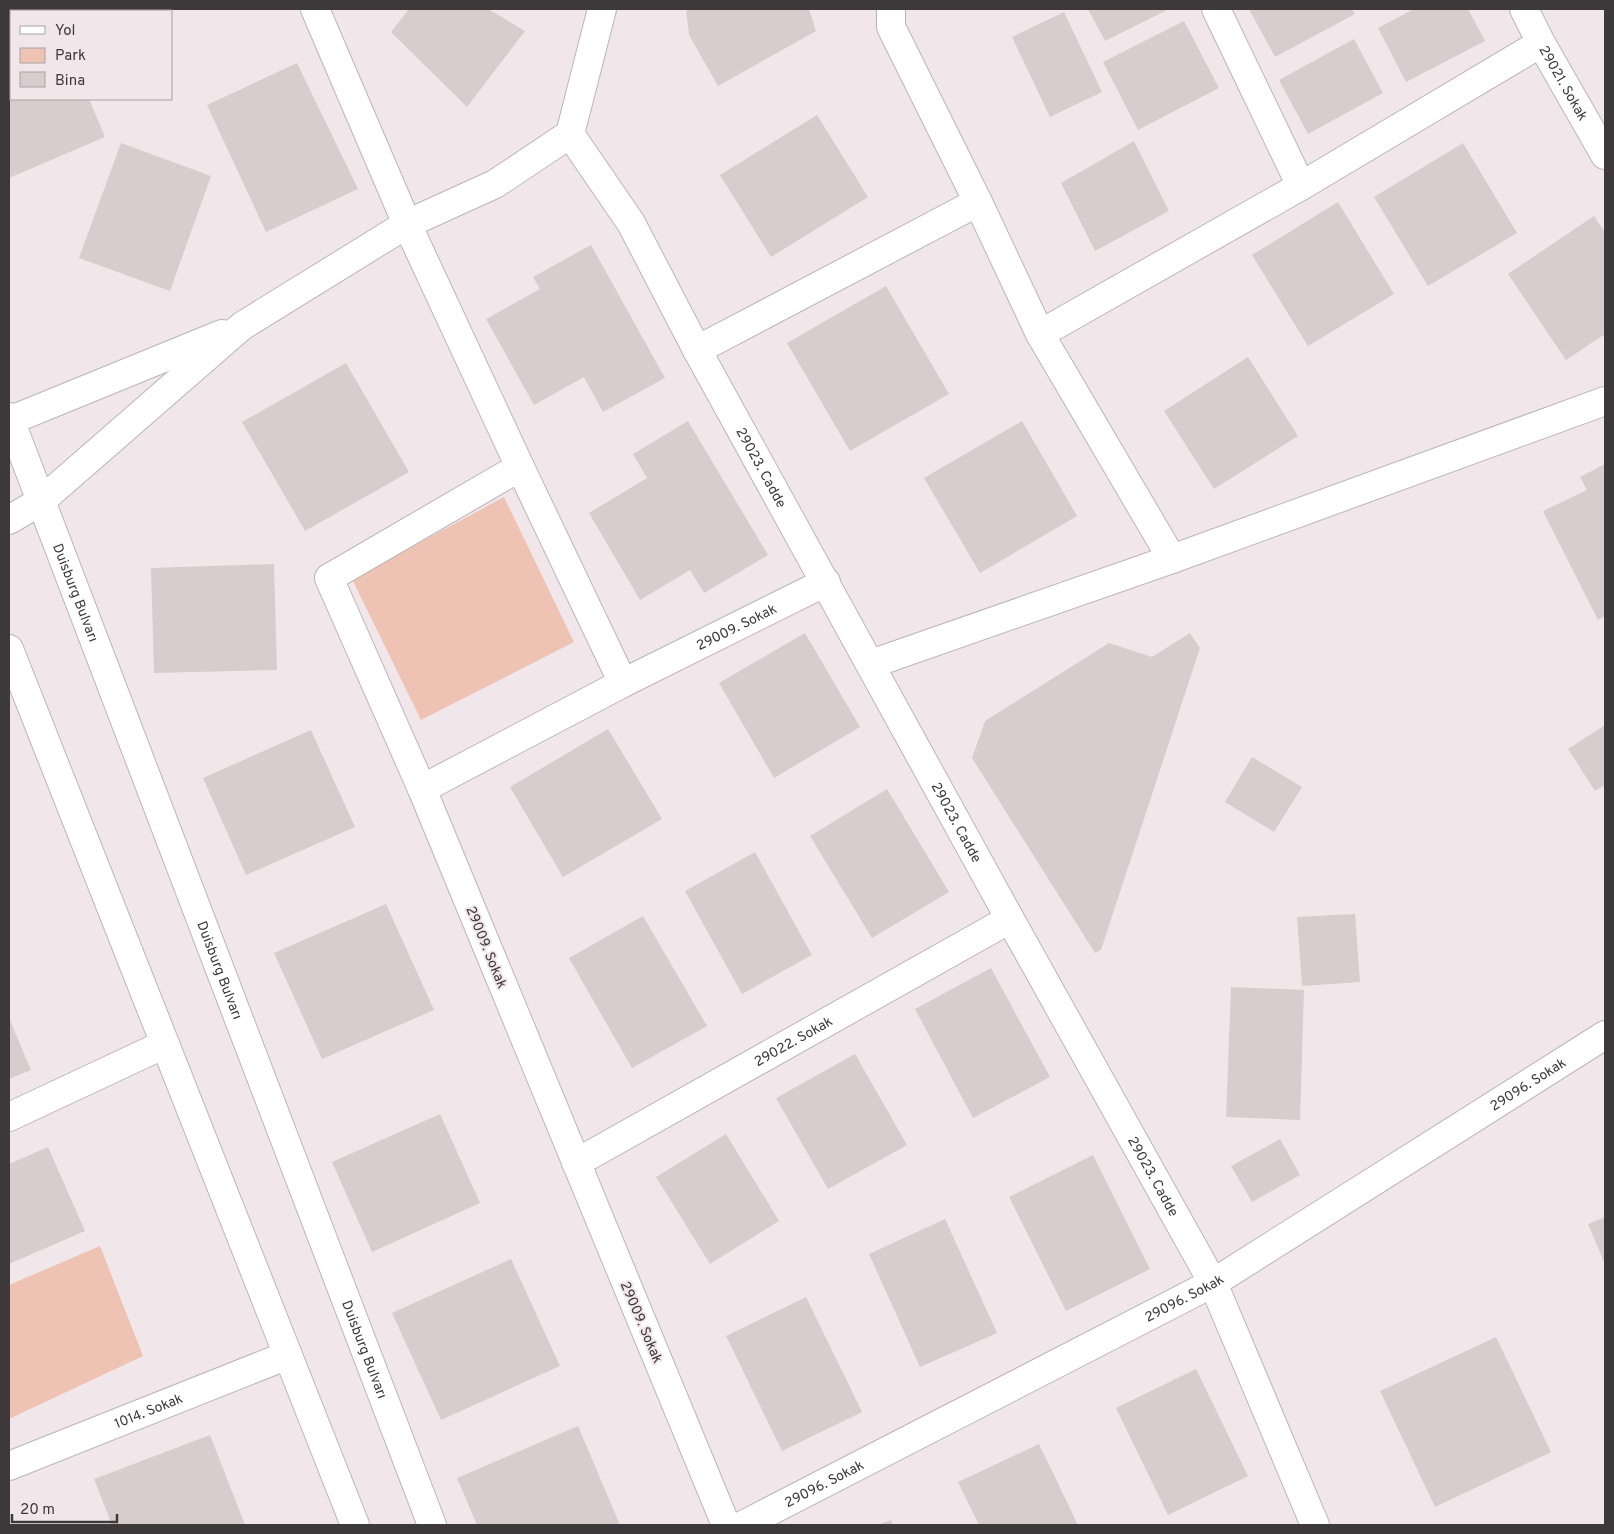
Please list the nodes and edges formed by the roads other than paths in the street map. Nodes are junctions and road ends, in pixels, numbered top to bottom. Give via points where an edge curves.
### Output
1 (315, 9) edge
2 (602, 9) edge
3 (890, 9) edge
4 (1216, 9) edge
5 (1524, 9) edge
6 (1541, 43) junction
7 (570, 134) junction
8 (1605, 155) edge
9 (1301, 186) junction
10 (978, 202) junction
11 (408, 224) junction
12 (242, 326) junction
13 (1040, 334) junction
14 (697, 350) junction
15 (1605, 401) edge
16 (9, 419) edge
17 (520, 467) junction
18 (41, 501) junction
19 (9, 520) edge
20 (1172, 559) junction
21 (826, 582) junction
22 (9, 649) edge
23 (871, 664) junction
24 (623, 683) junction
25 (19, 690) edge
26 (422, 789) junction
27 (1010, 918) junction
28 (1605, 1035) edge
29 (165, 1044) junction
30 (9, 1117) edge
31 (576, 1163) junction
32 (1213, 1283) junction
33 (288, 1355) junction
34 (9, 1466) edge
35 (356, 1525) edge
36 (432, 1525) edge
37 (726, 1525) edge
38 (743, 1525) edge
39 (1315, 1525) edge

1 - 11 street
2 - 7 street
3 - 10 street via 891,28
4 - 9 street
5 - 6 street, 29021. Sokak
6 - 8 street, 29021. Sokak
6 - 9 street
7 - 11 street via 495,184
7 - 14 street, 29023. Cadde via 631,223
9 - 13 street
10 - 13 street
10 - 14 street
11 - 12 street
11 - 17 street
12 - 16 street
12 - 18 street
13 - 20 street
14 - 21 street, 29023. Cadde
15 - 20 street
16 - 18 street, Duisburg Bulvarı
17 - 24 street
17 - 26 street via 329,578
18 - 19 street
18 - 36 street, Duisburg Bulvarı
20 - 23 street
21 - 23 street, 29023. Cadde
21 - 24 street, 29009. Sokak
22 - 25 street
23 - 27 street, 29023. Cadde
24 - 26 street, 29009. Sokak
25 - 29 street
26 - 31 street, 29009. Sokak
27 - 31 street, 29022. Sokak
27 - 32 street, 29023. Cadde
28 - 32 street, 29096. Sokak
29 - 30 street
29 - 33 street
31 - 37 street, 29009. Sokak
32 - 38 street, 29096. Sokak
32 - 39 street, 29023. Cadde
33 - 34 street, 1014. Sokak
33 - 35 street

